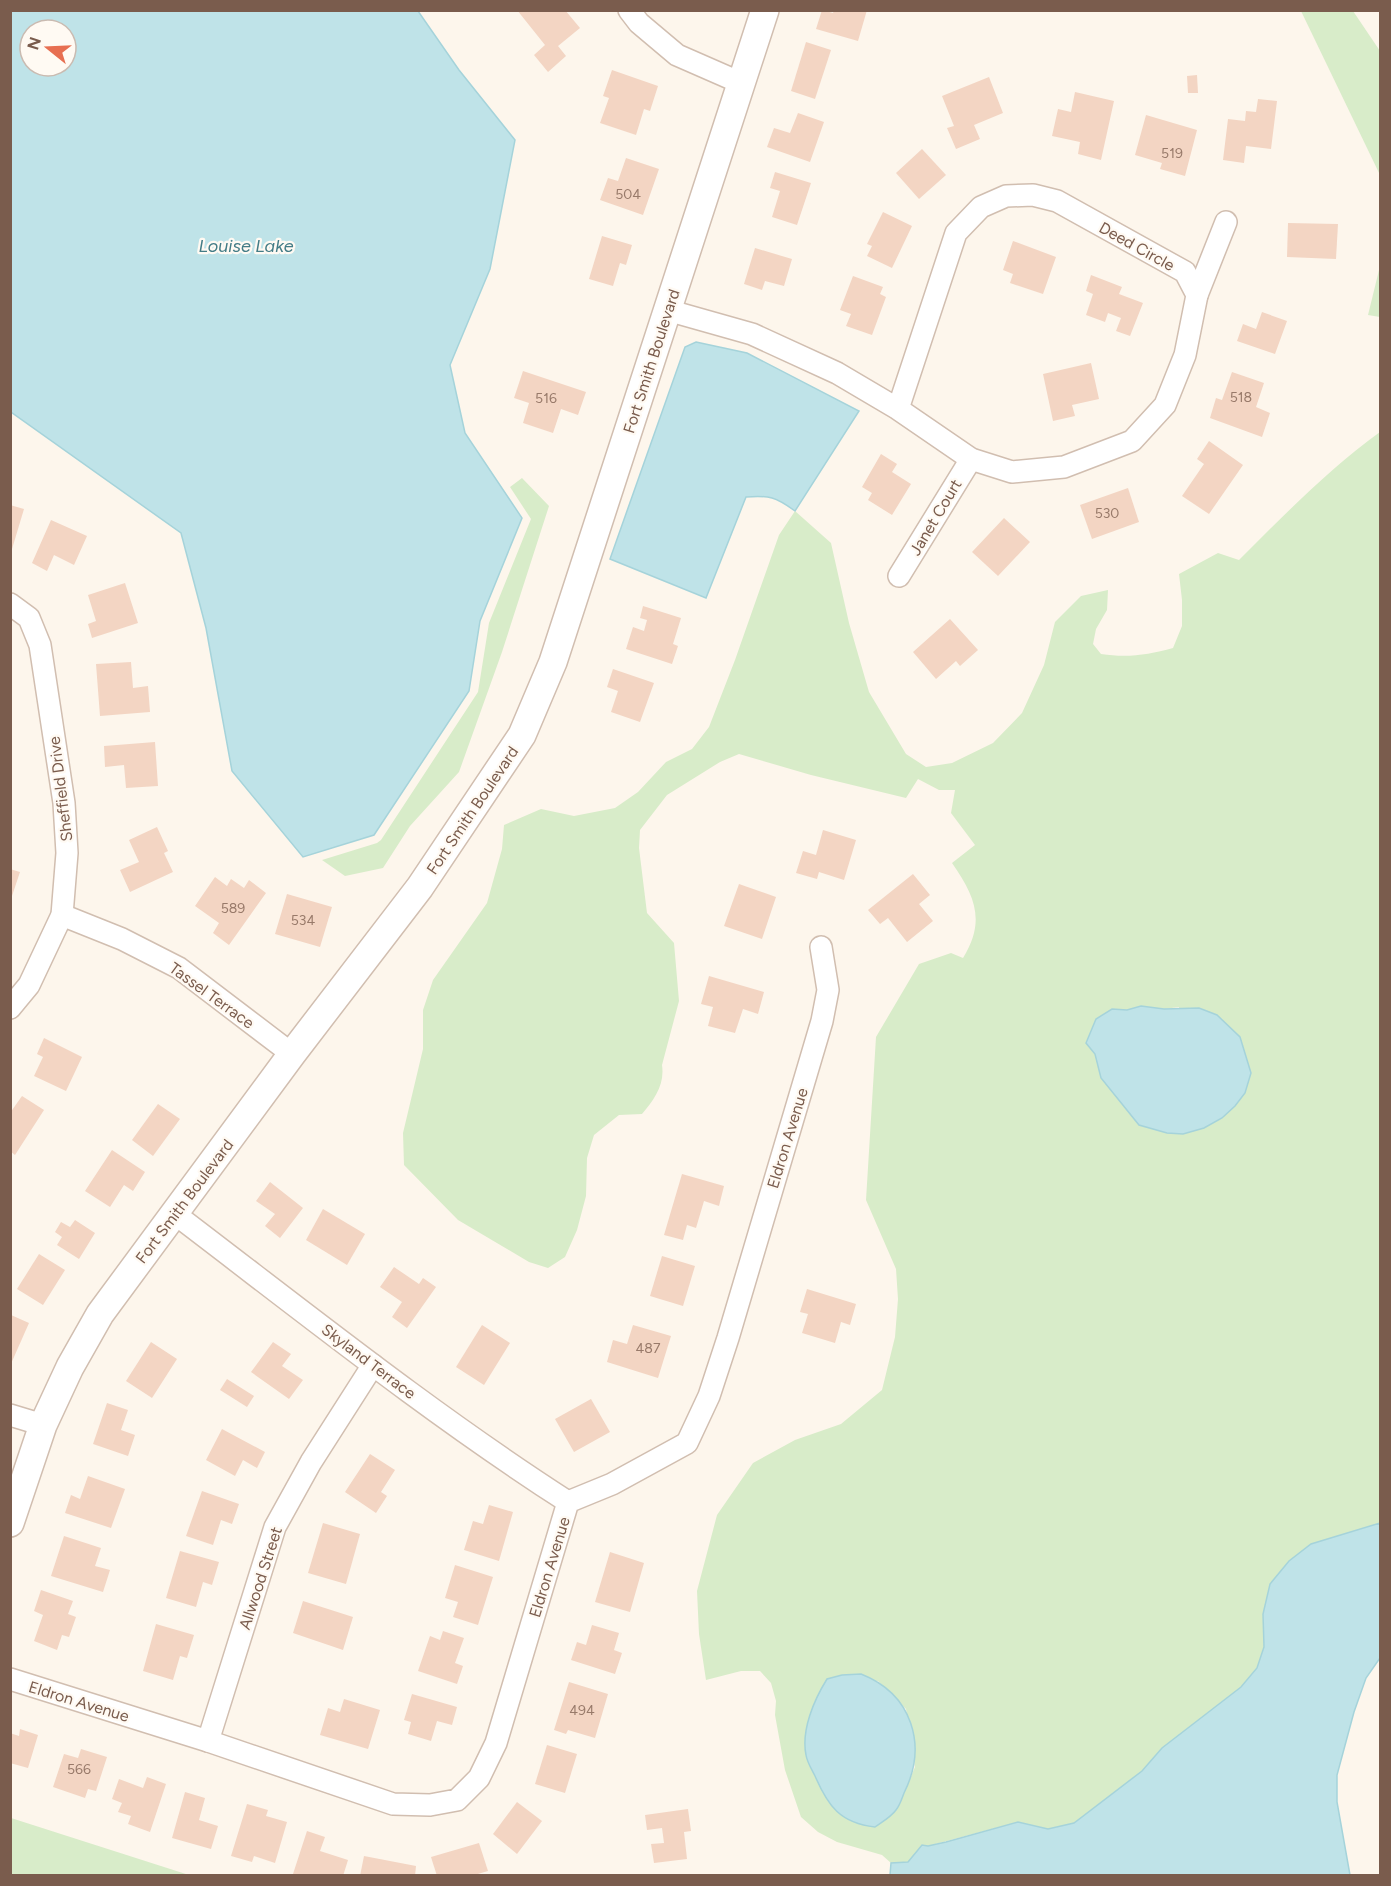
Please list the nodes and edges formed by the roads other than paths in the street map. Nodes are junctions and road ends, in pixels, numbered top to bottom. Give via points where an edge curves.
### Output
1 (629, 10) edge
2 (765, 10) edge
3 (741, 83) junction
4 (1226, 222) dead end
5 (1197, 295) junction
6 (667, 310) junction
7 (898, 409) junction
8 (971, 459) junction
9 (899, 576) dead end
10 (10, 604) edge
11 (62, 915) junction
12 (821, 947) dead end
13 (10, 1008) edge
14 (292, 1054) junction
15 (175, 1214) junction
16 (374, 1365) junction
17 (10, 1414) edge
18 (43, 1425) junction
19 (568, 1502) junction
20 (10, 1523) edge
21 (10, 1679) edge
22 (208, 1741) junction

1 - 3 street via 677,55
2 - 3 street, Fort Smith Boulevard
3 - 6 street, Fort Smith Boulevard
4 - 5 street
5 - 7 street, Deed Circle via 1185,272 1057,201 1033,195 1006,196 981,207 956,233
5 - 8 street via 1185,355 1165,405 1132,441 1064,467 1011,472
6 - 7 street via 752,334 837,373
6 - 14 street, Fort Smith Boulevard via 553,662 522,735 420,887
7 - 8 street
8 - 9 street, Janet Court
10 - 11 street, Sheffield Drive via 29,618 40,645 64,803 67,853
11 - 13 street, Sheffield Drive via 29,985
11 - 14 street, Tassel Terrace via 179,968
12 - 19 street, Eldron Avenue via 828,990 822,1022 709,1396 687,1443 612,1484
14 - 15 street, Fort Smith Boulevard
15 - 16 street, Skyland Terrace
15 - 18 street, Fort Smith Boulevard via 100,1314
16 - 19 street, Skyland Terrace via 503,1460
16 - 22 street, Allwood Street via 311,1462 275,1527
17 - 18 street
18 - 20 street, Fort Smith Boulevard
19 - 22 street, Eldron Avenue via 496,1743 478,1778 457,1800 430,1805 393,1804
21 - 22 street, Eldron Avenue

